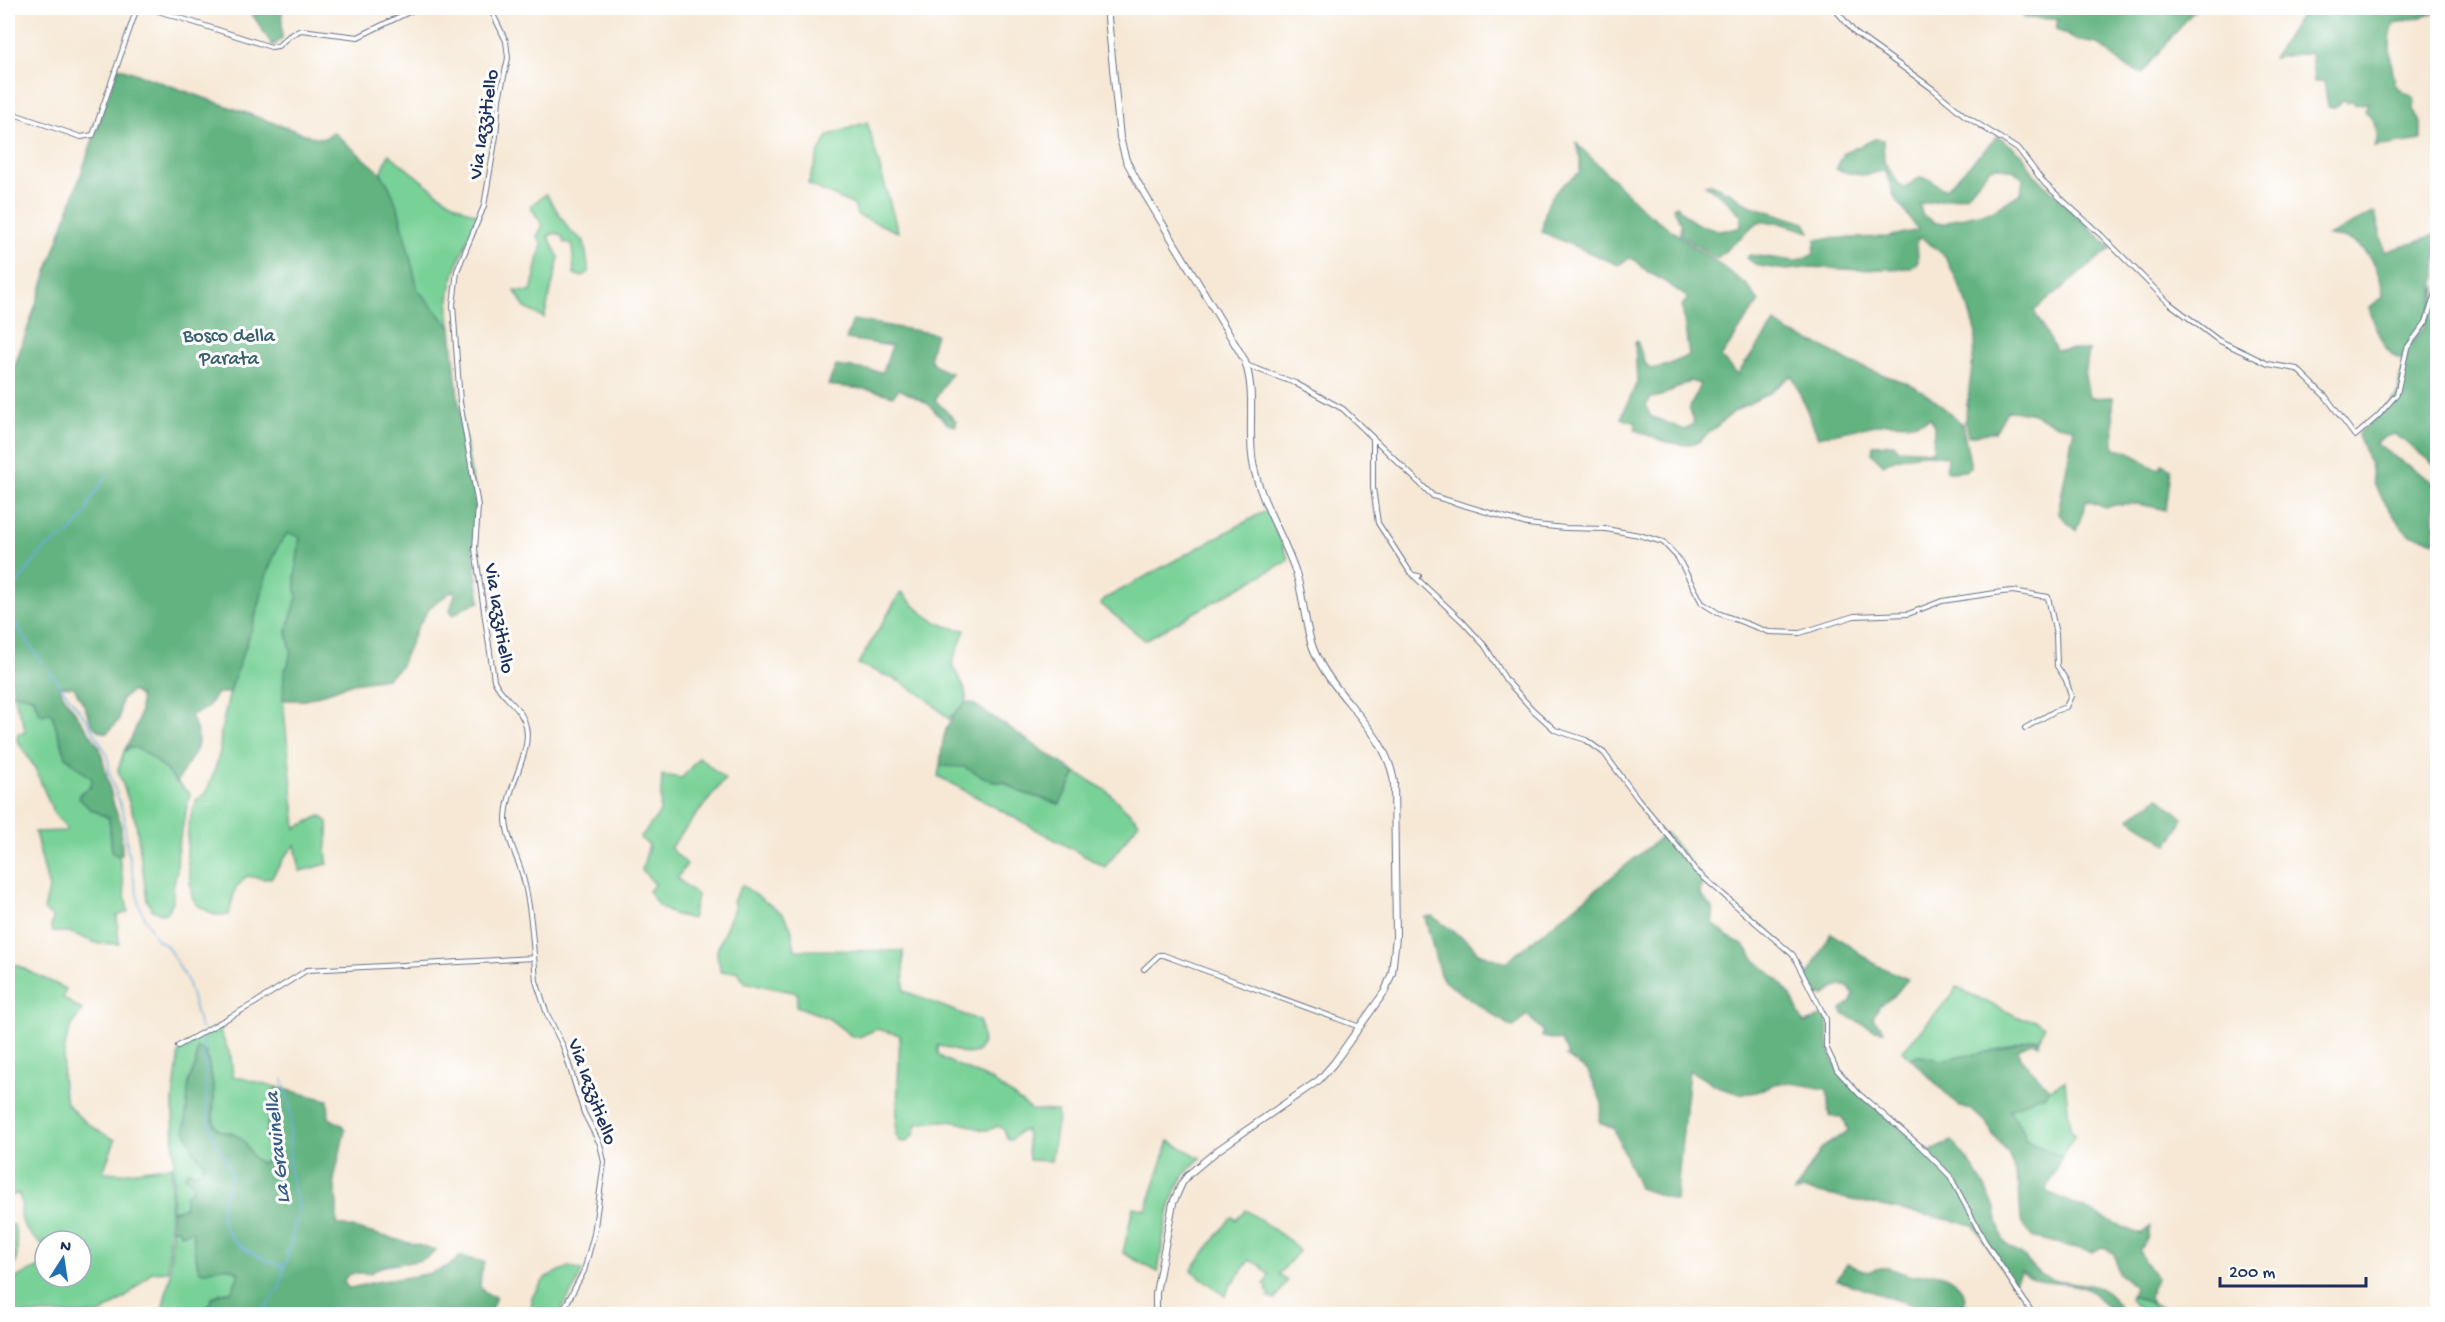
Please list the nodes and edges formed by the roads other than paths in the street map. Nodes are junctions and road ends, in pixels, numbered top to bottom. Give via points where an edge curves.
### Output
1 (137, 8) edge
2 (149, 8) edge
3 (417, 8) edge
4 (490, 8) edge
5 (1107, 8) edge
6 (1834, 8) edge
7 (8, 112) edge
8 (2438, 284) edge
9 (1246, 365) junction
10 (1373, 438) junction
11 (1413, 575) junction
12 (1419, 576) dead end
13 (2025, 728) dead end
14 (534, 958) junction
15 (1144, 969) dead end
16 (1360, 1027) junction
17 (178, 1046) dead end
18 (561, 1314) edge
19 (1156, 1314) edge
20 (2033, 1314) edge

1 - 7 street via 93,135 81,137
2 - 3 street via 271,47 301,30 358,37
4 - 14 street, Via Iazzitiello via 506,41 508,58 484,206 454,285 453,324 460,402 478,506 475,549 494,680 503,696 520,710 527,731 524,753 508,796 506,821 508,839 526,891
5 - 9 main road via 1118,126 1126,160
6 - 8 street via 1860,37 1964,115 2019,150 2044,184 2169,303 2218,340 2272,366 2297,369 2326,397 2355,436 2397,394 2407,348 2426,322
9 - 10 street via 1277,375 1330,401
9 - 16 main road via 1254,466 1297,576 1310,640 1325,672 1378,742 1393,770 1394,958 1385,991
10 - 11 street via 1378,523
10 - 13 street via 1428,493 1444,501 1527,524 1606,529 1663,542 1678,558 1702,603 1769,632 1800,633 1854,616 1908,614 1935,603 2001,591 2048,597 2056,634 2057,666 2071,696 2066,707
11 - 12 street
11 - 20 street via 1485,646 1506,680 1532,709 1556,730 1586,740 1604,753 1695,870 1793,955 1826,1019 1826,1047 1837,1070 1950,1176 1984,1240
14 - 17 street via 307,969
14 - 18 street, Via Iazzitiello via 540,995 563,1046 604,1162 594,1234 584,1272
15 - 16 street via 1163,955
16 - 19 main road via 1319,1080 1189,1174 1173,1203

